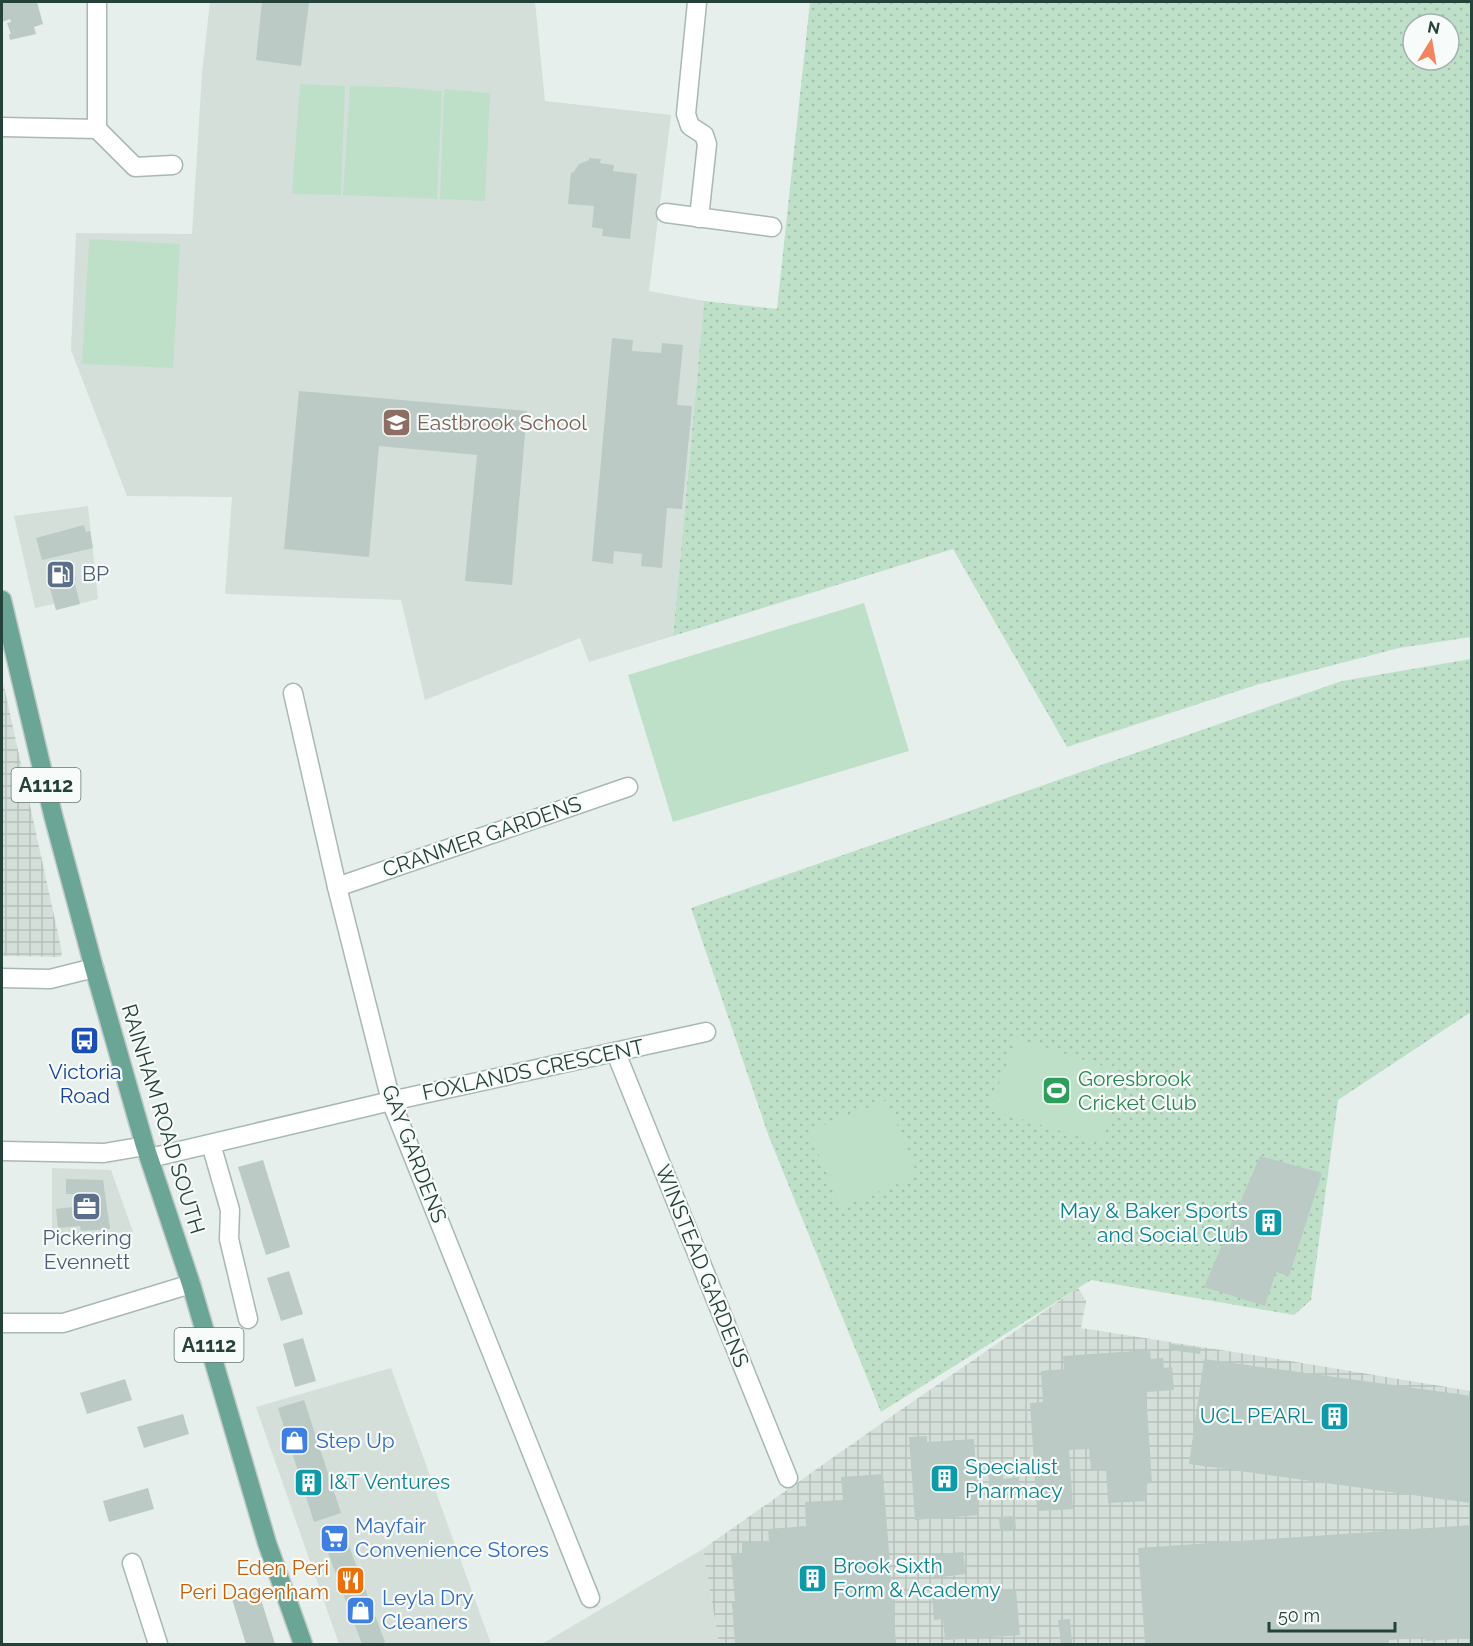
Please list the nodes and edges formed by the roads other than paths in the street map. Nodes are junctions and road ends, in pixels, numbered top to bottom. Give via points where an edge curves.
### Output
1 (97, 2) edge
2 (697, 2) edge
3 (2, 127) edge
4 (98, 129) junction
5 (173, 165) dead end
6 (666, 213) dead end
7 (699, 218) junction
8 (772, 228) dead end
9 (2, 600) edge
10 (293, 693) dead end
11 (628, 787) dead end
12 (337, 887) junction
13 (94, 968) junction
14 (2, 978) edge
15 (706, 1032) dead end
16 (616, 1053) junction
17 (391, 1101) junction
18 (211, 1144) junction
19 (2, 1151) edge
20 (148, 1152) junction
21 (191, 1284) junction
22 (248, 1319) dead end
23 (2, 1323) edge
24 (788, 1478) dead end
25 (132, 1563) dead end
26 (590, 1598) dead end
27 (158, 1644) edge
28 (303, 1644) edge

1 - 4 street
2 - 7 street via 686,114 690,126 704,135 707,144
3 - 4 street
4 - 5 street via 135,167
6 - 7 street
7 - 8 street
9 - 13 main road, RAINHAM ROAD SOUTH / A1112
10 - 12 street, GAY GARDENS
11 - 12 street, CRANMER GARDENS
12 - 17 street, GAY GARDENS
13 - 14 street via 50,979
13 - 20 main road, RAINHAM ROAD SOUTH / A1112
15 - 16 street, FOXLANDS CRESCENT
16 - 17 street, FOXLANDS CRESCENT
16 - 24 street, WINSTEAD GARDENS
17 - 18 street, FOXLANDS CRESCENT
17 - 26 street, GAY GARDENS
18 - 20 street, FOXLANDS CRESCENT
18 - 22 street via 230,1210 230,1239
19 - 20 street
20 - 21 main road, RAINHAM ROAD SOUTH / A1112
21 - 23 street via 63,1323
21 - 28 main road, RAINHAM ROAD SOUTH / A1112 via 267,1543
25 - 27 street

